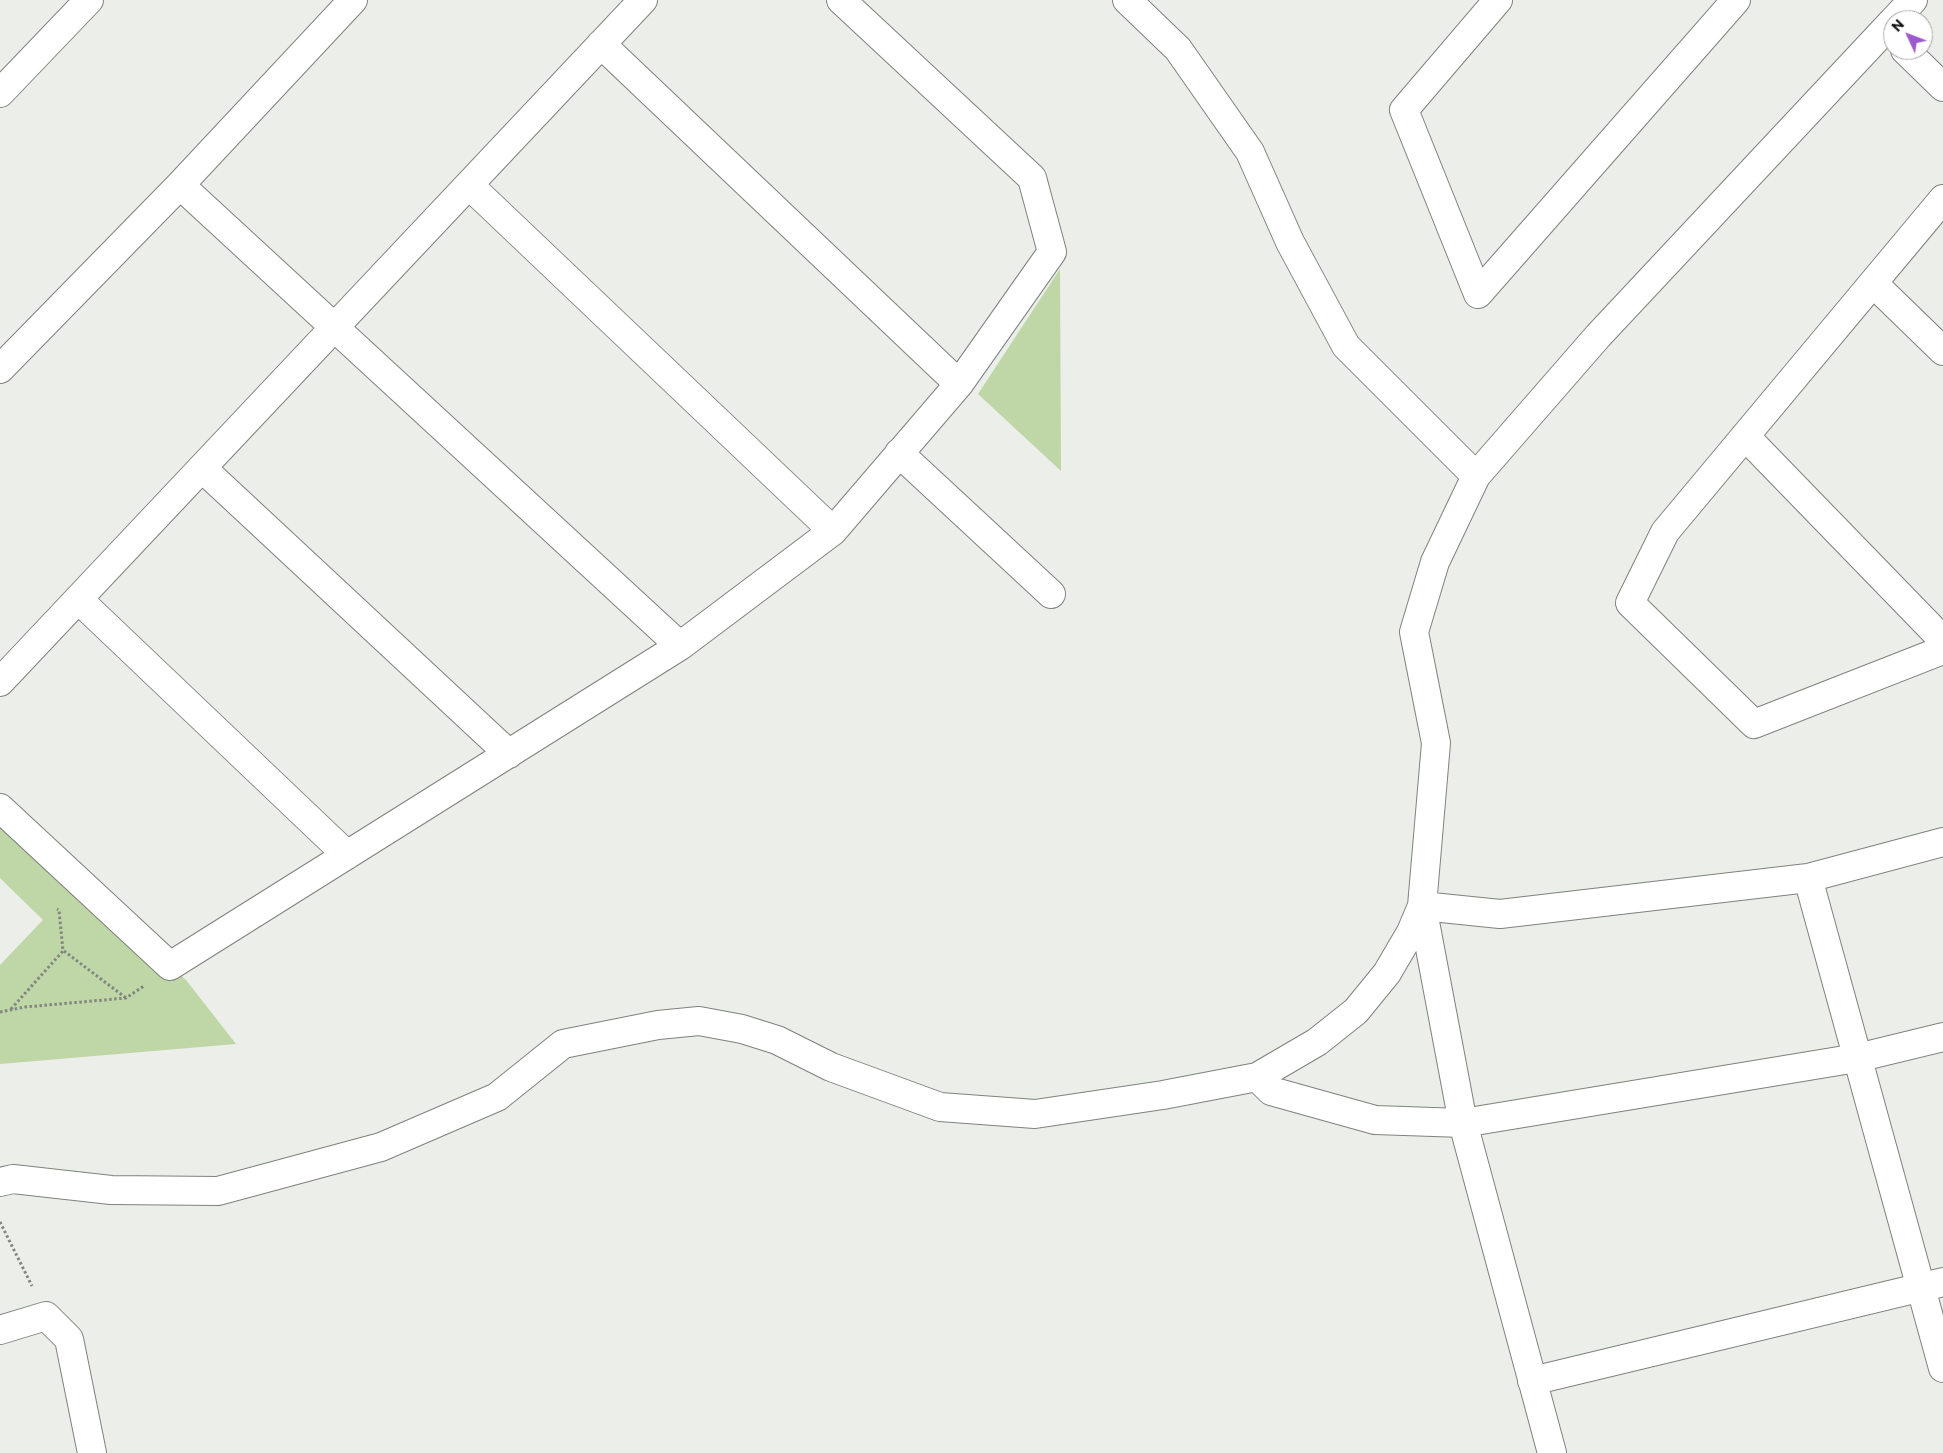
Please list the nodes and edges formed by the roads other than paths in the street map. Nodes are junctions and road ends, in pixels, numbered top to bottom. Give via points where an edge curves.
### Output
1 (89, 0) edge
2 (353, 0) edge
3 (643, 0) edge
4 (841, 0) edge
5 (1127, 0) edge
6 (1498, 0) edge
7 (1736, 0) edge
8 (1913, 0) edge
9 (1905, 10) edge
10 (1883, 36) edge
11 (601, 44) junction
12 (1915, 60) edge
13 (1943, 87) edge
14 (0, 93) edge
15 (180, 185) junction
16 (469, 185) junction
17 (1943, 199) edge
18 (1873, 283) junction
19 (334, 328) junction
20 (1943, 351) edge
21 (0, 368) edge
22 (959, 384) junction
23 (1745, 436) junction
24 (899, 453) junction
25 (202, 468) junction
26 (1476, 476) junction
27 (833, 531) junction
28 (1051, 594) dead end
29 (78, 599) junction
30 (1943, 640) edge
31 (680, 646) junction
32 (1943, 650) edge
33 (0, 682) edge
34 (509, 754) junction
35 (0, 808) edge
36 (1943, 842) edge
37 (347, 855) junction
38 (1808, 878) junction
39 (1422, 906) junction
40 (1943, 1037) edge
41 (1857, 1058) junction
42 (1257, 1077) junction
43 (1463, 1123) junction
44 (0, 1182) edge
45 (1932, 1285) edge
46 (0, 1330) edge
47 (1943, 1368) edge
48 (1532, 1381) junction
49 (92, 1453) edge
50 (1552, 1453) edge

1 - 14 street
2 - 15 street
3 - 11 street
4 - 22 street via 1032,178 1052,252
5 - 26 street via 1178,49 1250,152 1290,242 1346,346
6 - 7 street via 1404,110 1478,294
8 - 9 street
10 - 26 street via 1598,336
11 - 16 street
11 - 22 street
12 - 13 street
15 - 19 street
15 - 21 street
16 - 19 street
16 - 27 street
17 - 18 street
18 - 20 street
18 - 23 street
19 - 25 street
19 - 31 street
22 - 24 street
23 - 30 street
23 - 32 street via 1665,532 1630,603 1754,724
24 - 27 street
24 - 28 street
25 - 29 street
25 - 34 street
26 - 39 street via 1435,562 1414,632 1436,743
27 - 31 street
29 - 33 street
29 - 37 street
31 - 34 street
34 - 37 street
35 - 37 street via 170,966
36 - 38 street
38 - 39 street via 1500,914
38 - 41 street
39 - 42 street via 1387,973 1356,1011 1317,1042
39 - 43 street
40 - 41 street
41 - 43 street
41 - 45 street
42 - 43 street via 1270,1091 1375,1120
42 - 44 street via 1034,1114 940,1107 831,1066 777,1040 699,1021 658,1025 563,1044 497,1097 381,1147 218,1191 111,1190 13,1179
43 - 48 street
45 - 47 street
45 - 48 street
46 - 49 street via 46,1316 69,1339
48 - 50 street

